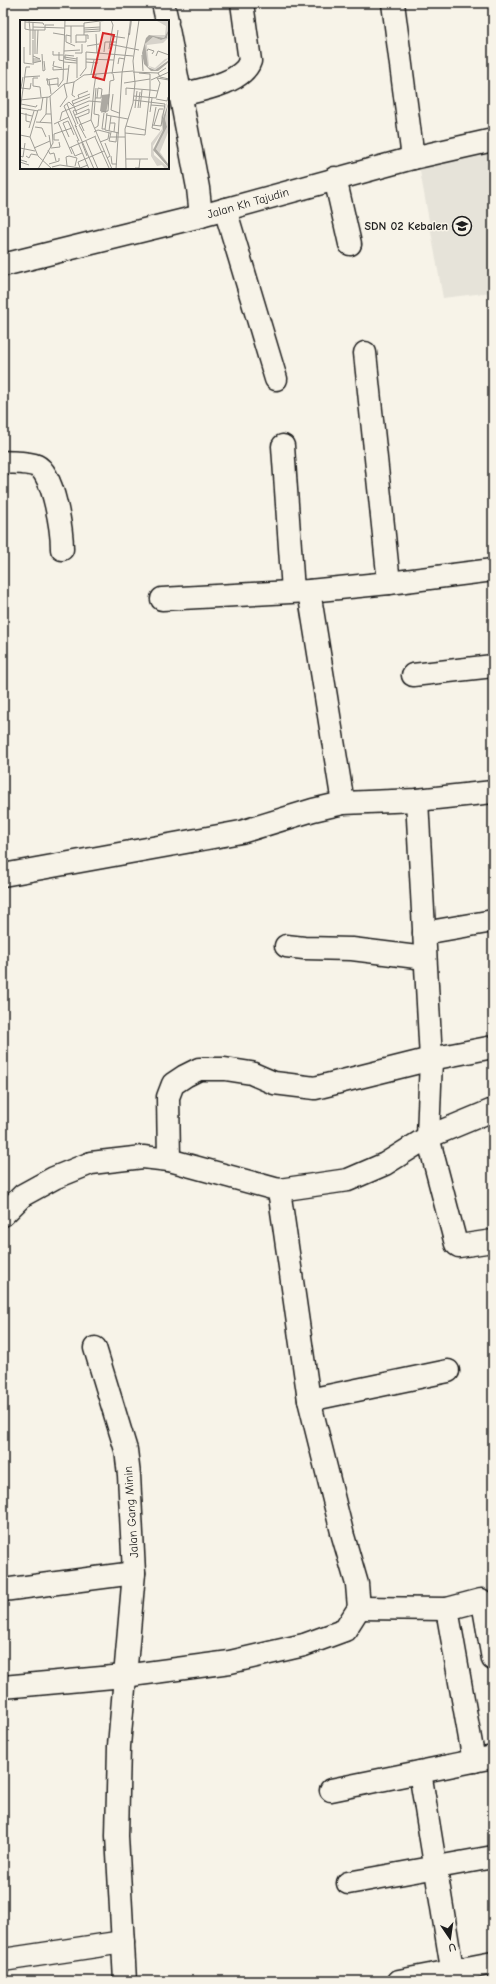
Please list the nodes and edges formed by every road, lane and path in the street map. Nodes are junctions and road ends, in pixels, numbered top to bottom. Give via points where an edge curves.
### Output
1 (163, 3) edge
2 (242, 3) edge
3 (393, 3) edge
4 (167, 20) edge
5 (169, 34) edge
6 (180, 95) junction
7 (493, 140) edge
8 (413, 158) junction
9 (334, 178) junction
10 (225, 209) junction
11 (201, 216) junction
12 (350, 244) dead end
13 (3, 265) edge
14 (365, 353) dead end
15 (276, 379) dead end
16 (283, 446) dead end
17 (3, 462) edge
18 (62, 550) dead end
19 (493, 570) edge
20 (389, 583) junction
21 (301, 591) junction
22 (162, 599) dead end
23 (493, 666) edge
24 (413, 674) dead end
25 (493, 792) edge
26 (417, 800) junction
27 (344, 803) junction
28 (3, 875) edge
29 (493, 920) edge
30 (424, 933) junction
31 (286, 946) dead end
32 (425, 958) junction
33 (493, 1047) edge
34 (431, 1059) junction
35 (493, 1110) edge
36 (428, 1137) junction
37 (169, 1160) junction
38 (279, 1190) junction
39 (3, 1215) edge
40 (493, 1241) edge
41 (95, 1348) dead end
42 (448, 1371) dead end
43 (309, 1400) junction
44 (134, 1573) junction
45 (3, 1590) edge
46 (359, 1608) junction
47 (447, 1609) junction
48 (493, 1659) edge
49 (124, 1676) junction
50 (3, 1687) edge
51 (484, 1759) edge
52 (420, 1772) junction
53 (331, 1790) dead end
54 (493, 1857) edge
55 (434, 1867) junction
56 (348, 1883) dead end
57 (124, 1942) junction
58 (3, 1960) edge
59 (493, 1963) edge
60 (453, 1976) edge
61 (125, 1981) edge
62 (399, 1981) edge

1 - 4 street
2 - 6 street via 249,66 237,76 222,83
3 - 8 street
5 - 6 street
6 - 11 street
7 - 8 street, Jalan Kh Tajudin
8 - 9 street, Jalan Kh Tajudin
9 - 10 street, Jalan Kh Tajudin
9 - 12 street
10 - 11 street, Jalan Kh Tajudin
10 - 15 street
11 - 13 street, Jalan Kh Tajudin
14 - 20 street
16 - 21 street
17 - 18 street via 37,466 44,473 58,509
19 - 20 street
20 - 21 street
21 - 22 street
21 - 27 street
23 - 24 street
25 - 26 street
26 - 27 street
26 - 30 street
27 - 28 street via 241,832
29 - 30 street
30 - 32 street
31 - 32 street via 352,949
32 - 34 street
33 - 34 street
34 - 36 street
34 - 37 street via 315,1088 274,1083 250,1074 225,1069 199,1069 173,1084 168,1097
35 - 36 street
36 - 38 street via 385,1164 348,1180
36 - 40 street via 456,1244 459,1246
37 - 38 street
37 - 39 street via 143,1157 91,1163 54,1178 23,1195
38 - 43 street
41 - 44 street, Jalan Gang Minin via 126,1450
42 - 43 street
43 - 46 street via 342,1536 357,1584
44 - 45 street, Jalan Gang Minin
44 - 49 street
46 - 47 street
46 - 49 street via 345,1630 304,1644 230,1662
47 - 48 street via 482,1601
47 - 51 street
49 - 50 street
49 - 57 street via 117,1836
51 - 52 street
52 - 53 street
52 - 55 street
54 - 55 street
55 - 56 street
55 - 60 street
57 - 58 street
57 - 61 street
59 - 60 street
60 - 62 street

